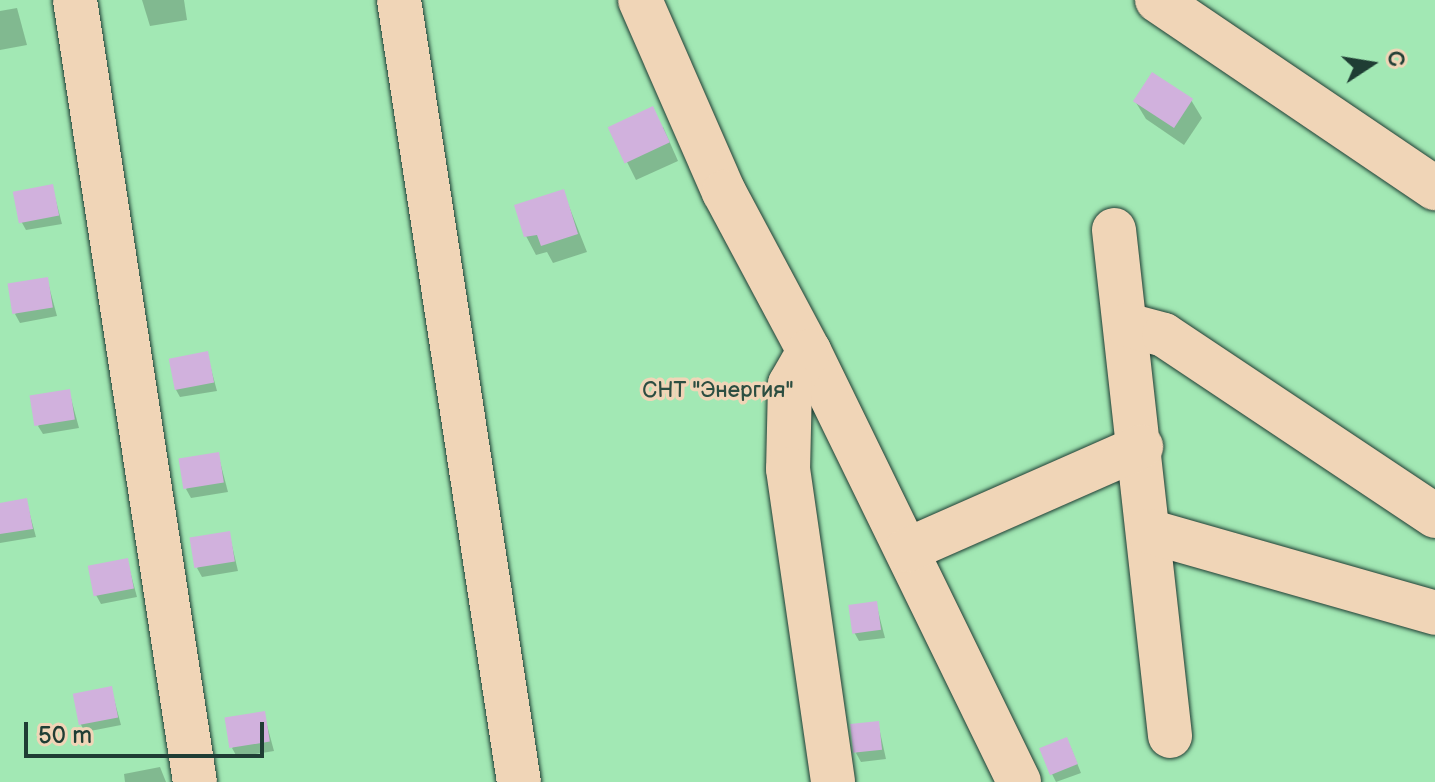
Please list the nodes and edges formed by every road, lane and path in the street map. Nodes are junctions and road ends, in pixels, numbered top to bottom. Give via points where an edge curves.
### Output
1 (75, 0) edge
2 (399, 0) edge
3 (640, 0) edge
4 (1157, 0) edge
5 (1435, 188) edge
6 (1114, 230) dead end
7 (1127, 325) junction
8 (809, 351) junction
9 (1141, 447) junction
10 (1435, 516) edge
11 (1148, 531) junction
12 (907, 550) junction
13 (1435, 613) edge
14 (1170, 736) dead end
15 (195, 782) edge
16 (519, 782) edge
17 (833, 782) edge
18 (1019, 782) edge

1 - 15 lane
2 - 16 lane
3 - 8 lane via 724,192
4 - 5 lane
6 - 7 lane
7 - 9 lane
7 - 10 lane via 1164,335
8 - 12 lane
8 - 17 lane via 790,384 788,469
9 - 11 lane
9 - 12 lane
11 - 13 lane
11 - 14 lane
12 - 18 lane

